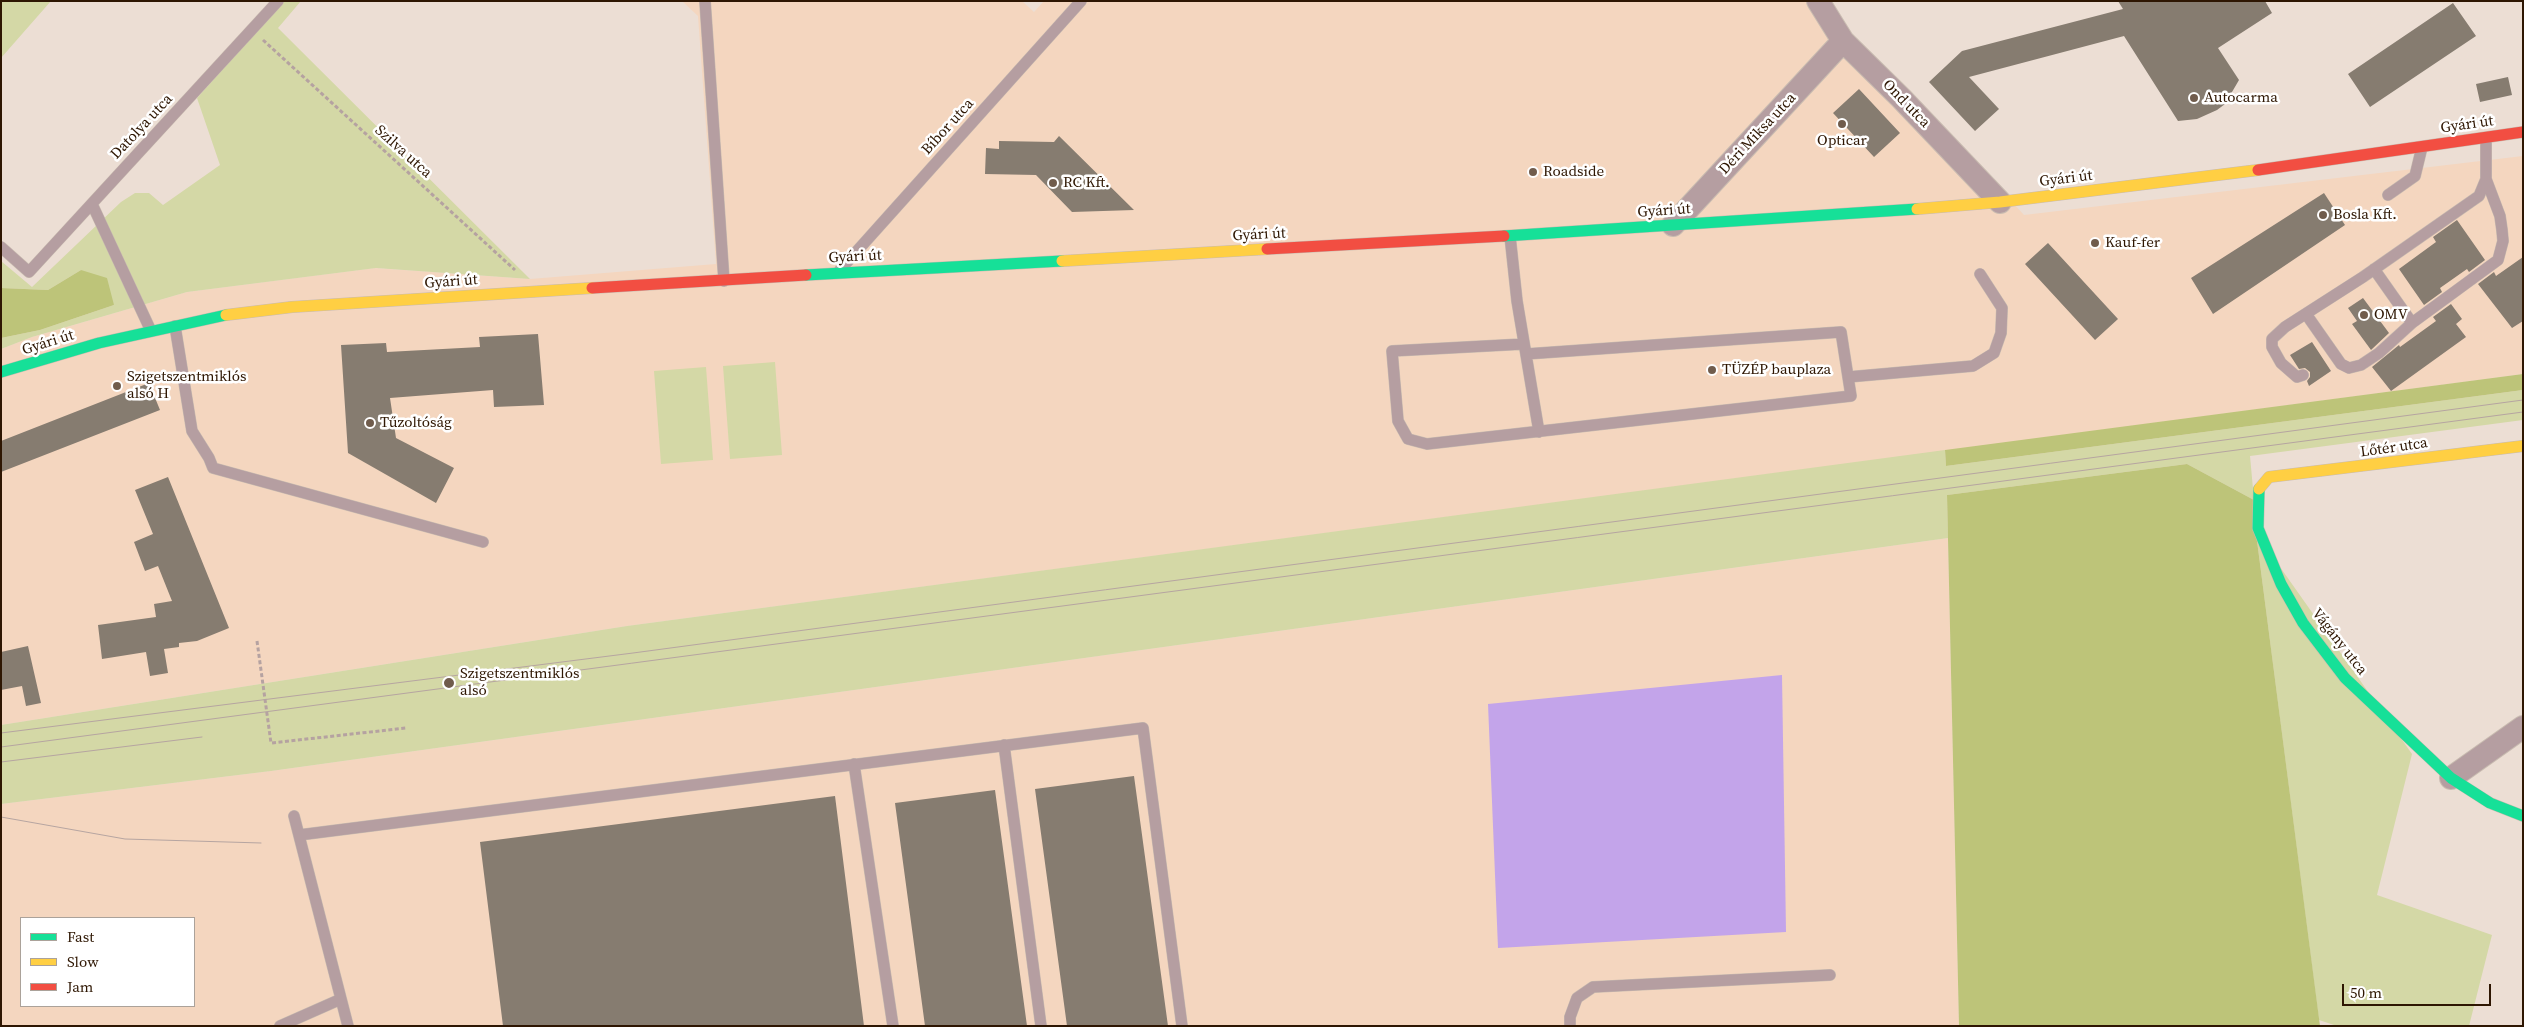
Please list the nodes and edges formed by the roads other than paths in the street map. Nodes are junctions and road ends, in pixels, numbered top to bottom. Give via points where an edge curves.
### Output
1 (278, 1) edge
2 (705, 1) edge
3 (1081, 1) edge
4 (1818, 1) edge
5 (1843, 41) junction
6 (2523, 132) edge
7 (2486, 138) junction
8 (2422, 147) junction
9 (2486, 179) junction
10 (2388, 195) dead end
11 (2000, 202) junction
12 (92, 204) junction
13 (1673, 226) junction
14 (1510, 236) junction
15 (2421, 237) junction
16 (1, 247) edge
17 (2428, 247) dead end
18 (2374, 269) junction
19 (837, 273) junction
20 (1980, 274) dead end
21 (724, 281) junction
22 (2306, 314) junction
23 (2412, 323) junction
24 (175, 326) junction
25 (151, 331) junction
26 (1525, 349) junction
27 (2318, 350) dead end
28 (2329, 354) junction
29 (2281, 363) junction
30 (2296, 364) dead end
31 (1, 372) edge
32 (2303, 376) dead end
33 (1848, 377) junction
34 (1539, 432) junction
35 (2523, 446) edge
36 (2269, 477) joint
37 (483, 542) dead end
38 (2523, 727) edge
39 (1004, 745) junction
40 (854, 764) junction
41 (2451, 778) junction
42 (294, 816) dead end
43 (2523, 816) edge
44 (299, 835) junction
45 (1830, 975) dead end
46 (341, 999) junction
47 (280, 1026) edge
48 (348, 1026) edge
49 (893, 1026) edge
50 (1041, 1026) edge
51 (1182, 1026) edge
52 (1570, 1026) edge

1 - 12 lane, Datolya utca
2 - 21 lane
3 - 19 lane, Bíbor utca
4 - 5 street, Ond utca
5 - 11 street, Ond utca
5 - 13 street, Déri Miksa utca
6 - 7 street, Gyári út
7 - 8 street, Gyári út
7 - 9 lane
8 - 10 lane via 2416,176
8 - 11 street, Gyári út
9 - 15 lane via 2479,196
9 - 23 lane via 2500,216 2503,241 2498,260
11 - 13 street, Gyári út
12 - 16 lane, Datolya utca via 29,272
12 - 25 lane
13 - 14 street, Gyári út
14 - 19 street, Gyári út
14 - 26 lane
15 - 17 lane
15 - 18 lane
18 - 22 lane
18 - 23 lane
19 - 21 street, Gyári út
20 - 33 lane via 2002,308 2001,333 1994,353 1973,366
21 - 24 street, Gyári út via 292,306
22 - 28 lane
22 - 29 lane via 2272,339 2272,347
23 - 28 lane via 2361,366 2349,368
24 - 25 street, Gyári út
24 - 37 lane via 192,431 213,468
25 - 31 street, Gyári út
26 - 33 lane via 1841,332
26 - 34 lane
26 - 34 lane via 1392,351 1398,421 1408,439 1427,444
27 - 28 lane
29 - 30 lane
29 - 32 lane via 2297,377
33 - 34 lane via 1851,396
35 - 36 street, Lőtér utca
36 - 41 street, Vágány utca via 2261,483 2258,492 2258,528 2281,584 2303,623 2345,678
38 - 41 street
39 - 40 lane
39 - 50 lane
39 - 51 lane via 1143,728
40 - 44 lane
40 - 49 lane
41 - 43 street, Vágány utca via 2490,803
42 - 44 lane
44 - 46 lane
45 - 52 lane via 1593,987 1577,998
46 - 47 lane
46 - 48 lane

